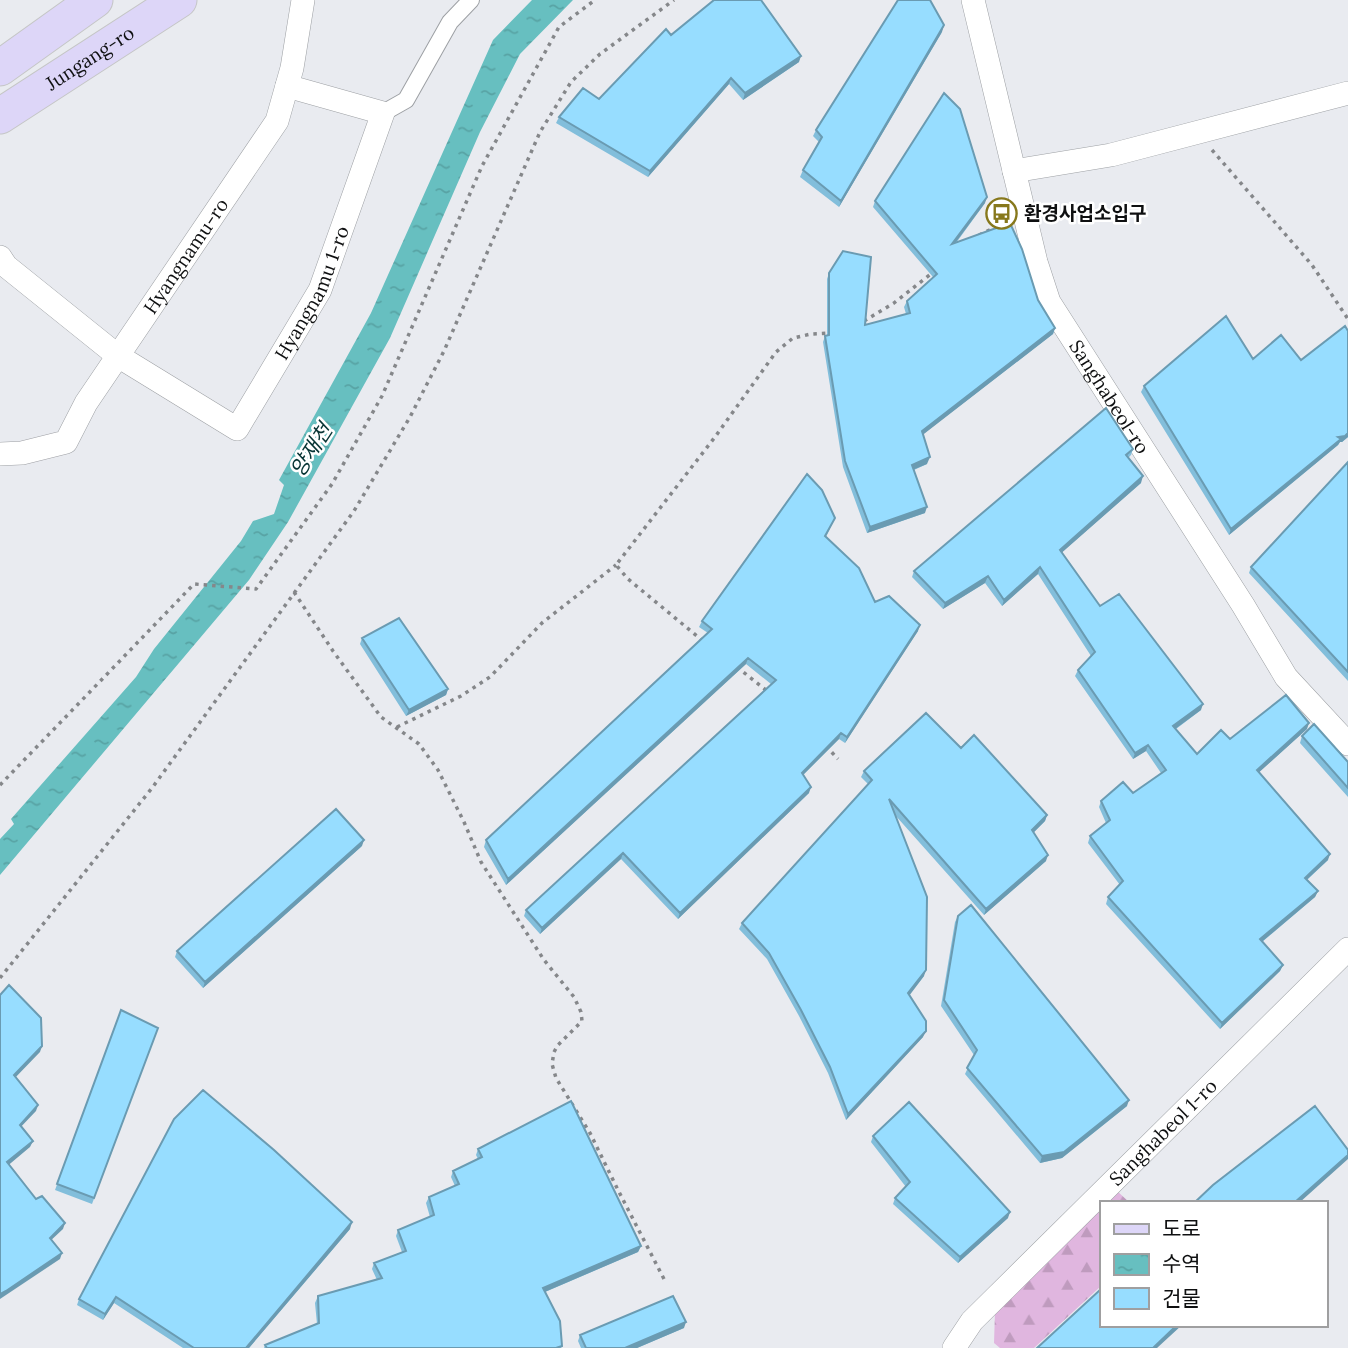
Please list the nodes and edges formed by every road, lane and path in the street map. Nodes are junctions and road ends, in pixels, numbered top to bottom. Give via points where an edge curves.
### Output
1 (95, 0) edge
2 (179, 0) edge
3 (303, 0) edge
4 (471, 0) edge
5 (594, 0) edge
6 (674, 0) edge
7 (973, 0) edge
8 (0, 68) edge
9 (287, 86) junction
10 (1348, 93) edge
11 (383, 113) junction
12 (0, 116) edge
13 (1197, 132) junction
14 (1014, 172) junction
15 (1025, 214) junction
16 (974, 239) edge
17 (0, 257) edge
18 (938, 268) edge
19 (1348, 319) edge
20 (855, 325) edge
21 (835, 333) edge
22 (118, 356) junction
23 (0, 454) edge
24 (615, 565) junction
25 (294, 592) junction
26 (703, 640) edge
27 (734, 665) edge
28 (776, 698) edge
29 (396, 728) junction
30 (821, 741) edge
31 (1348, 744) edge
32 (838, 758) dead end
33 (0, 785) edge
34 (1348, 949) edge
35 (0, 978) edge
36 (664, 1279) dead end
37 (954, 1348) edge

1 - 8 main road
2 - 12 main road, Jungang-ro
3 - 9 street, Hyangnamu-ro
4 - 11 street via 450,22 405,100
5 - 33 path via 559,27 482,166 382,396 332,484 256,589 194,584
6 - 25 path via 600,54 571,82 540,132 444,351 410,417 354,512
7 - 14 street, Sanghabeol-ro
9 - 11 street
9 - 22 street, Hyangnamu-ro via 277,121
10 - 13 street
11 - 22 street, Hyangnamu 1-ro via 320,290 237,429
13 - 14 street via 1111,155
13 - 19 path via 1312,265
14 - 15 street, Sanghabeol-ro
15 - 16 path
15 - 31 street, Sanghabeol-ro via 1049,302 1286,677
17 - 22 street
18 - 20 path via 894,303
21 - 24 path via 793,338 776,352
22 - 23 street, Hyangnamu-ro via 66,442
24 - 26 path
24 - 29 path via 542,623 490,677
25 - 29 path via 382,717
25 - 35 path via 152,788
27 - 28 path
29 - 36 path via 418,744 438,770 481,862 544,960 574,997 582,1021 554,1052 555,1078 590,1133
30 - 32 path
34 - 37 street, Sanghabeol 1-ro via 972,1321

